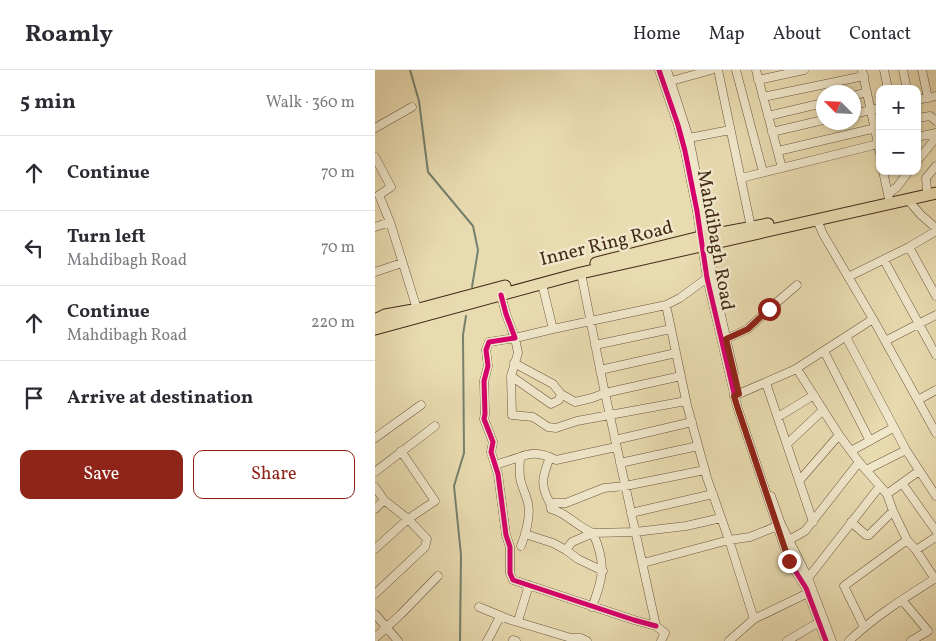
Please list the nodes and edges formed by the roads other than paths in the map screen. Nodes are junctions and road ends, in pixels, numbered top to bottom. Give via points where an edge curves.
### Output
1 (659, 70) edge
2 (667, 70) edge
3 (711, 70) edge
4 (717, 70) edge
5 (736, 70) edge
6 (756, 70) edge
7 (804, 70) edge
8 (884, 70) edge
9 (903, 70) edge
10 (922, 70) edge
11 (863, 73) edge
12 (759, 80) junction
13 (667, 83) junction
14 (886, 85) edge
15 (906, 85) edge
16 (867, 92) junction
17 (861, 94) edge
18 (763, 97) junction
19 (932, 97) edge
20 (816, 105) edge
21 (413, 107) dead end
22 (876, 109) edge
23 (871, 110) junction
24 (861, 112) edge
25 (768, 116) junction
26 (921, 117) edge
27 (936, 121) edge
28 (816, 122) edge
29 (876, 124) edge
30 (876, 127) edge
31 (375, 128) edge
32 (730, 130) junction
33 (772, 132) junction
34 (936, 133) edge
35 (921, 136) edge
36 (689, 138) junction
37 (936, 138) edge
38 (876, 149) edge
39 (778, 151) junction
40 (921, 156) edge
41 (376, 161) edge
42 (936, 166) edge
43 (782, 168) junction
44 (763, 172) junction
45 (884, 175) edge
46 (906, 175) edge
47 (741, 178) junction
48 (933, 190) edge
49 (889, 199) junction
50 (908, 200) junction
51 (817, 220) junction
52 (390, 222) junction
53 (375, 226) edge
54 (935, 226) edge
55 (751, 227) junction
56 (704, 242) junction
57 (909, 247) junction
58 (884, 260) junction
59 (402, 263) junction
60 (375, 272) edge
61 (581, 273) junction
62 (848, 277) junction
63 (707, 278) junction
64 (542, 284) junction
65 (797, 286) dead end
66 (935, 292) edge
67 (489, 294) junction
68 (501, 295) junction
69 (454, 304) junction
70 (666, 305) junction
71 (417, 309) junction
72 (936, 315) edge
73 (375, 320) edge
74 (873, 320) junction
75 (590, 321) junction
76 (919, 324) junction
77 (375, 329) edge
78 (553, 329) junction
79 (671, 329) junction
80 (846, 337) junction
81 (515, 338) junction
82 (726, 339) junction
83 (885, 340) junction
84 (595, 345) junction
85 (824, 351) junction
86 (676, 353) junction
87 (936, 355) edge
88 (514, 364) junction
89 (797, 369) junction
90 (600, 370) junction
91 (511, 376) junction
92 (681, 376) junction
93 (766, 382) junction
94 (936, 390) edge
95 (605, 393) junction
96 (561, 394) junction
97 (736, 395) junction
98 (814, 395) junction
99 (918, 400) junction
100 (686, 401) junction
101 (421, 405) dead end
102 (823, 410) junction
103 (609, 414) junction
104 (778, 417) junction
105 (692, 422) junction
106 (435, 426) dead end
107 (893, 428) junction
108 (936, 433) edge
109 (839, 435) junction
110 (375, 438) edge
111 (870, 441) junction
112 (615, 444) junction
113 (787, 444) junction
114 (698, 446) junction
115 (905, 450) junction
116 (401, 451) junction
117 (851, 452) junction
118 (520, 457) junction
119 (550, 457) junction
120 (859, 462) junction
121 (620, 463) junction
122 (495, 465) junction
123 (705, 470) junction
124 (866, 470) junction
125 (919, 471) junction
126 (375, 472) edge
127 (799, 482) junction
128 (902, 483) junction
129 (625, 486) junction
130 (879, 486) junction
131 (375, 487) edge
132 (713, 494) junction
133 (887, 494) junction
134 (936, 496) edge
135 (384, 500) junction
136 (550, 503) junction
137 (375, 510) edge
138 (893, 511) junction
139 (631, 514) junction
140 (721, 518) junction
141 (408, 520) junction
142 (813, 522) junction
143 (851, 522) junction
144 (779, 525) junction
145 (936, 531) edge
146 (635, 532) junction
147 (593, 533) junction
148 (525, 534) junction
149 (936, 537) edge
150 (729, 540) junction
151 (789, 540) junction
152 (907, 540) junction
153 (521, 546) dead end
154 (375, 549) edge
155 (566, 550) junction
156 (916, 550) junction
157 (643, 563) junction
158 (603, 571) junction
159 (438, 576) dead end
160 (807, 578) junction
161 (935, 578) edge
162 (529, 586) junction
163 (808, 593) junction
164 (375, 594) edge
165 (902, 600) junction
166 (479, 607) dead end
167 (592, 607) junction
168 (375, 614) edge
169 (501, 616) junction
170 (754, 620) junction
171 (518, 621) junction
172 (819, 622) junction
173 (656, 626) junction
174 (936, 626) edge
175 (864, 627) junction
176 (386, 628) junction
177 (928, 631) junction
178 (375, 638) edge
179 (398, 641) edge
180 (487, 641) edge
181 (587, 641) edge
182 (661, 641) edge
183 (729, 641) edge
184 (787, 641) edge
185 (826, 641) edge
186 (832, 641) edge
187 (849, 641) edge
188 (911, 641) edge

1 - 13 street, Mahdibagh Road
2 - 13 street, Mahdibagh Road
3 - 13 street
4 - 32 street
5 - 44 street
6 - 12 street
7 - 12 street
8 - 14 street
9 - 15 street
10 - 19 street
11 - 16 street
11 - 18 street
12 - 18 street
13 - 36 street, Mahdibagh Road
13 - 56 street, Mahdibagh Road
16 - 17 street
16 - 23 street
18 - 25 street
20 - 25 street
21 - 31 street
22 - 23 street
23 - 24 street
23 - 29 street
25 - 33 street
26 - 27 street via 930,116
28 - 33 street
30 - 39 street
32 - 36 street
32 - 47 street
33 - 39 street
34 - 35 street
36 - 56 street, Mahdibagh Road
37 - 40 street
38 - 43 street
39 - 43 street
41 - 52 street via 391,187 379,195
42 - 48 street via 926,178
43 - 44 street
44 - 47 street
45 - 49 street
46 - 49 street
47 - 55 street
48 - 49 highway, Inner Ring Road
48 - 50 highway, Inner Ring Road
49 - 50 highway, Inner Ring Road
49 - 51 highway, Inner Ring Road
49 - 55 highway, Inner Ring Road
50 - 54 street
51 - 56 highway, Inner Ring Road
51 - 62 street
52 - 53 street
52 - 59 street
54 - 57 street
55 - 56 highway, Inner Ring Road
56 - 61 highway, Inner Ring Road
56 - 63 street, Mahdibagh Road
56 - 67 highway, Inner Ring Road
56 - 82 street, Mahdibagh Road
57 - 58 street
57 - 66 street
58 - 62 street
58 - 76 street
59 - 60 street
59 - 71 street
61 - 64 highway, Inner Ring Road
61 - 75 street
62 - 74 street
63 - 70 street
63 - 97 street, Mahdibagh Road
64 - 68 highway, Inner Ring Road
64 - 78 street
65 - 82 street via 748,329
67 - 68 highway, Inner Ring Road
67 - 69 highway
68 - 81 street
69 - 71 highway
69 - 77 highway
70 - 75 street
70 - 79 street
71 - 73 highway
72 - 76 street
74 - 80 street
74 - 83 street
75 - 78 street
75 - 84 street
76 - 83 street
76 - 87 street
78 - 81 street
79 - 84 street
79 - 86 street
80 - 85 street
80 - 107 street
81 - 88 street via 517,352
81 - 122 street via 489,342 487,350 484,420 493,442 491,452
82 - 97 street, Mahdibagh Road
83 - 99 street
84 - 90 street
85 - 89 street
85 - 111 street
86 - 90 street
86 - 92 street
88 - 91 street
88 - 96 street via 553,384
89 - 93 street
89 - 98 street
90 - 95 street
91 - 96 street via 551,404 559,400
91 - 103 street via 511,415 533,417 548,427 556,428
92 - 95 street
92 - 100 street
93 - 97 street
93 - 104 street
94 - 99 street
95 - 96 street via 575,402
95 - 103 street
97 - 144 street, Mahdibagh Road
98 - 102 street
98 - 104 street
99 - 108 street
100 - 103 street
100 - 105 street
101 - 110 street
102 - 109 street
102 - 113 street
103 - 112 street
104 - 113 street
105 - 112 street
105 - 114 street
106 - 116 street
107 - 111 street
107 - 115 street
109 - 117 street
109 - 127 street
111 - 117 street
112 - 119 street via 556,460
112 - 121 street
113 - 127 street
114 - 121 street
114 - 123 street
115 - 124 street
115 - 125 street
116 - 126 street
116 - 141 street via 435,501
117 - 120 street
118 - 119 street via 528,453
118 - 122 street
118 - 148 street via 520,477 529,517
119 - 136 street via 542,477 543,492
120 - 124 street
120 - 142 street
121 - 129 street
122 - 162 street via 510,547 510,573 513,580
123 - 129 street
123 - 132 street
124 - 130 street
125 - 128 street
125 - 134 street
127 - 142 street
128 - 133 street
128 - 145 street
129 - 136 street via 604,488 565,502
129 - 139 street
130 - 133 street
130 - 143 street
131 - 135 street
132 - 139 street
132 - 140 street
133 - 138 street
135 - 137 street
135 - 141 street
136 - 147 street via 551,509
138 - 143 street via 869,536
138 - 152 street
139 - 146 street
140 - 146 street
140 - 150 street
141 - 154 street
141 - 164 street via 427,539 425,547
142 - 151 street
143 - 160 street
144 - 150 street via 750,537
144 - 151 street, Mahdibagh Road
144 - 163 street, Mahdibagh Road via 789,561
146 - 147 street
146 - 157 street
147 - 155 street via 572,542
147 - 158 street
148 - 153 street
148 - 155 street
149 - 156 street
150 - 157 street
150 - 170 street
151 - 160 street, Mahdibagh Road
152 - 156 street
152 - 175 street via 844,586
155 - 158 street
156 - 161 street
157 - 173 street
158 - 167 street
159 - 176 street
160 - 186 street, Mahdibagh Road
161 - 165 street
162 - 167 street
162 - 171 street
163 - 170 street
163 - 172 street, Mahdibagh Road
165 - 175 street
165 - 177 street
166 - 169 street
167 - 173 street
168 - 176 street
169 - 171 street
169 - 180 street
170 - 183 street
171 - 181 street
172 - 184 street
172 - 185 street, Mahdibagh Road
173 - 182 street via 665,633
174 - 177 street
175 - 187 street
176 - 178 street
176 - 179 street
177 - 188 street

